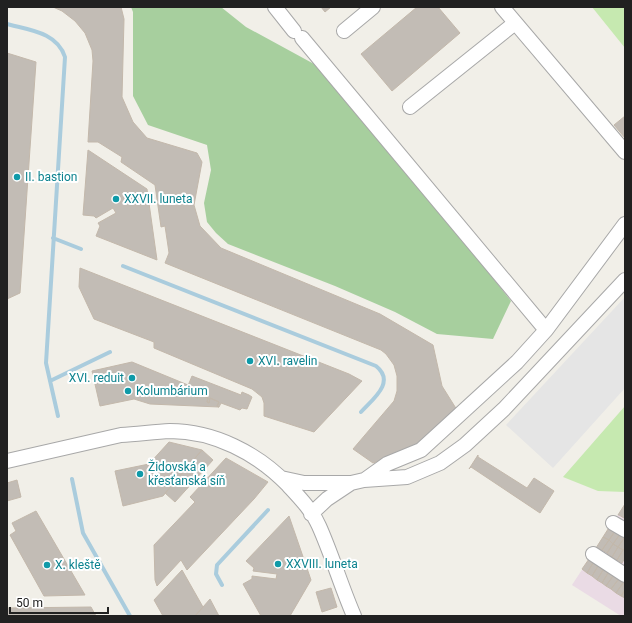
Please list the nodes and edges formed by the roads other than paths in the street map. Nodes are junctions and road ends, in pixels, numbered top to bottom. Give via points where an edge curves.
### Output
1 (275, 7) edge
2 (373, 7) edge
3 (502, 7) edge
4 (515, 23) junction
5 (344, 31) dead end
6 (410, 107) dead end
7 (625, 152) edge
8 (625, 224) edge
9 (625, 280) edge
10 (546, 330) junction
11 (11, 460) edge
12 (281, 478) junction
13 (358, 482) junction
14 (311, 514) junction
15 (613, 523) dead end
16 (625, 530) edge
17 (593, 554) dead end
18 (625, 576) edge
19 (354, 616) edge

1 - 10 street
2 - 5 street
3 - 4 street
4 - 6 street
4 - 7 street
8 - 10 street
9 - 13 street via 504,409 465,445 440,463 407,476
10 - 13 street via 517,362 421,450 387,464
11 - 12 street via 121,435 171,431 227,442 256,458
12 - 13 street via 304,483
12 - 14 street via 302,500
13 - 14 street via 327,499
14 - 19 street via 318,524
15 - 16 street
17 - 18 street

